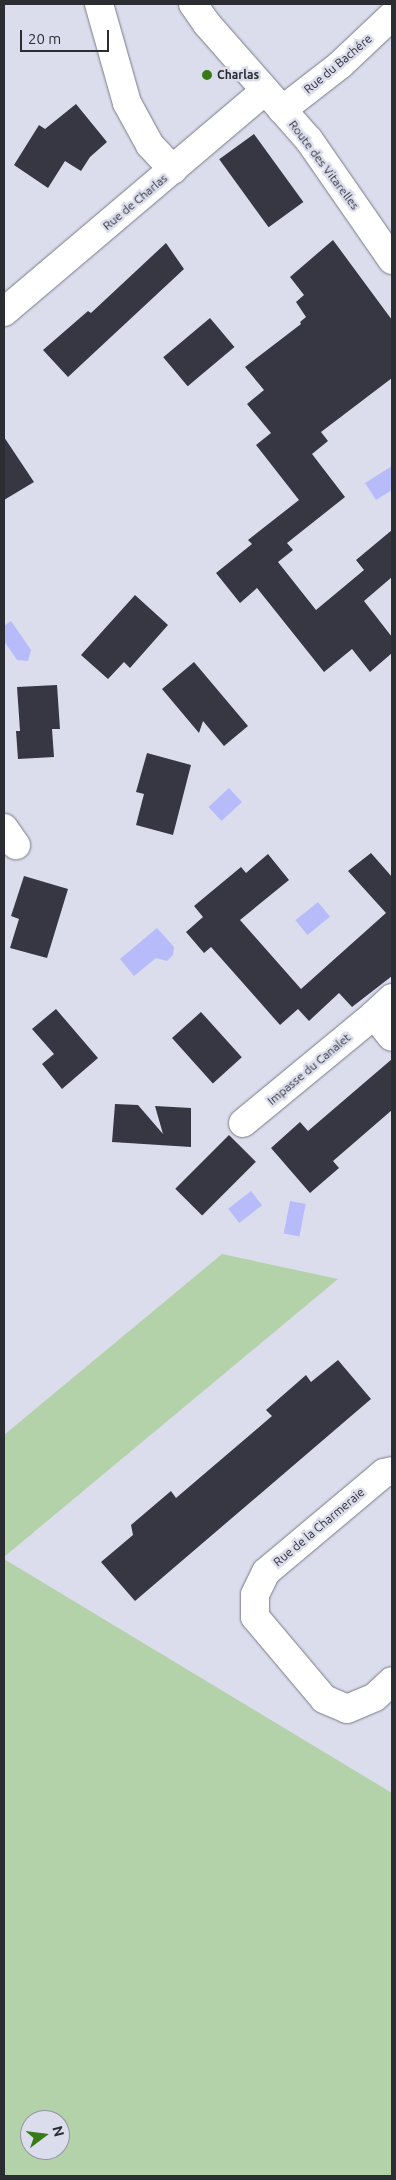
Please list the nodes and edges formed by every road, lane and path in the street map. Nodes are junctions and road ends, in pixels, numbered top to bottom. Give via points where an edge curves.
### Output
1 (99, 4) edge
2 (193, 4) edge
3 (392, 16) edge
4 (274, 101) junction
5 (173, 170) junction
6 (392, 260) edge
7 (4, 312) edge
8 (383, 1007) edge
9 (392, 1037) edge
10 (243, 1123) dead end
11 (392, 1471) edge
12 (392, 1682) edge

1 - 5 street via 127,103 150,145
2 - 4 street, Route des Vitarelles
3 - 4 street, Rue du Bachére via 340,65
4 - 5 street, Rue de Charlas
4 - 6 street, Route des Vitarelles via 309,140
5 - 7 street, Rue de Charlas
8 - 9 street
8 - 10 street, Impasse du Canalet
11 - 12 street, Rue de la Charmeraie via 384,1472 266,1572 254,1595 255,1617 324,1699 346,1709 375,1697

